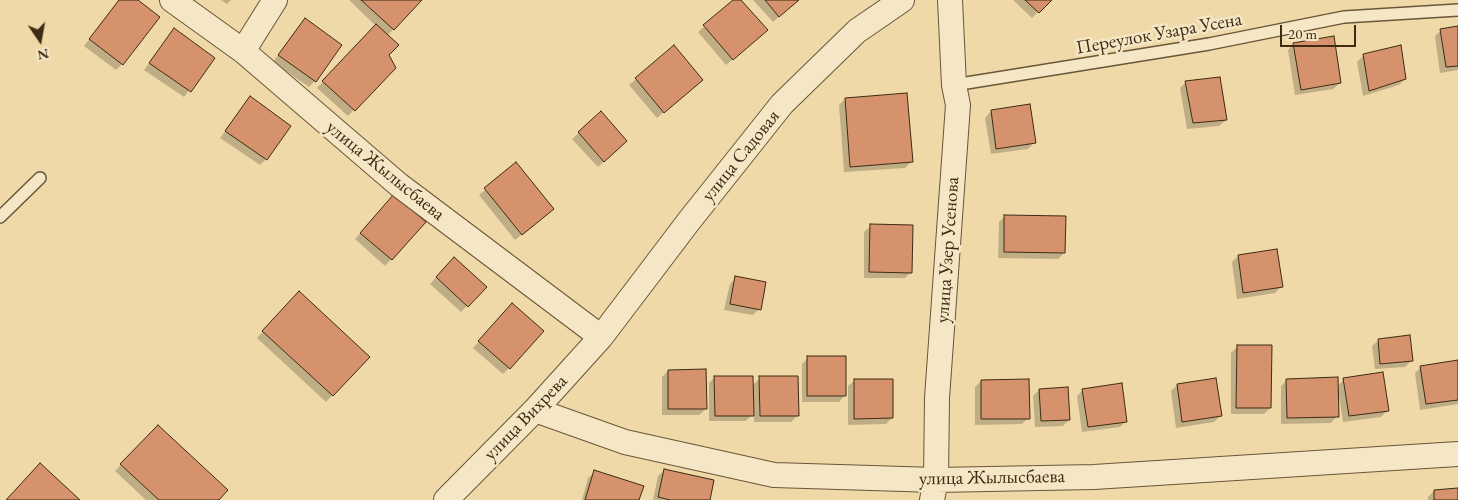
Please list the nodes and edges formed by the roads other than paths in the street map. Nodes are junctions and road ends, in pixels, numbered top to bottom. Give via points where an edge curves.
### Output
1 (172, 0) edge
2 (275, 0) edge
3 (902, 0) edge
4 (950, 0) edge
5 (1458, 10) edge
6 (243, 51) junction
7 (954, 85) junction
8 (40, 178) dead end
9 (0, 216) edge
10 (602, 336) junction
11 (535, 410) junction
12 (1458, 454) edge
13 (934, 490) edge
14 (446, 500) edge

1 - 6 street, улица Жылысбаева
2 - 6 street
3 - 10 street, улица Садовая via 857,31 782,104
4 - 7 street, улица Узер Усенова
5 - 7 lane, Переулок Узара Усена via 1344,17 1209,44
6 - 10 street, улица Жылысбаева via 399,186
7 - 13 street, улица Узер Усенова via 958,105
8 - 9 lane
10 - 11 street, улица Вихрева
11 - 13 street, улица Жылысбаева via 625,442 774,475
11 - 14 street, улица Вихрева
12 - 13 street, улица Жылысбаева

